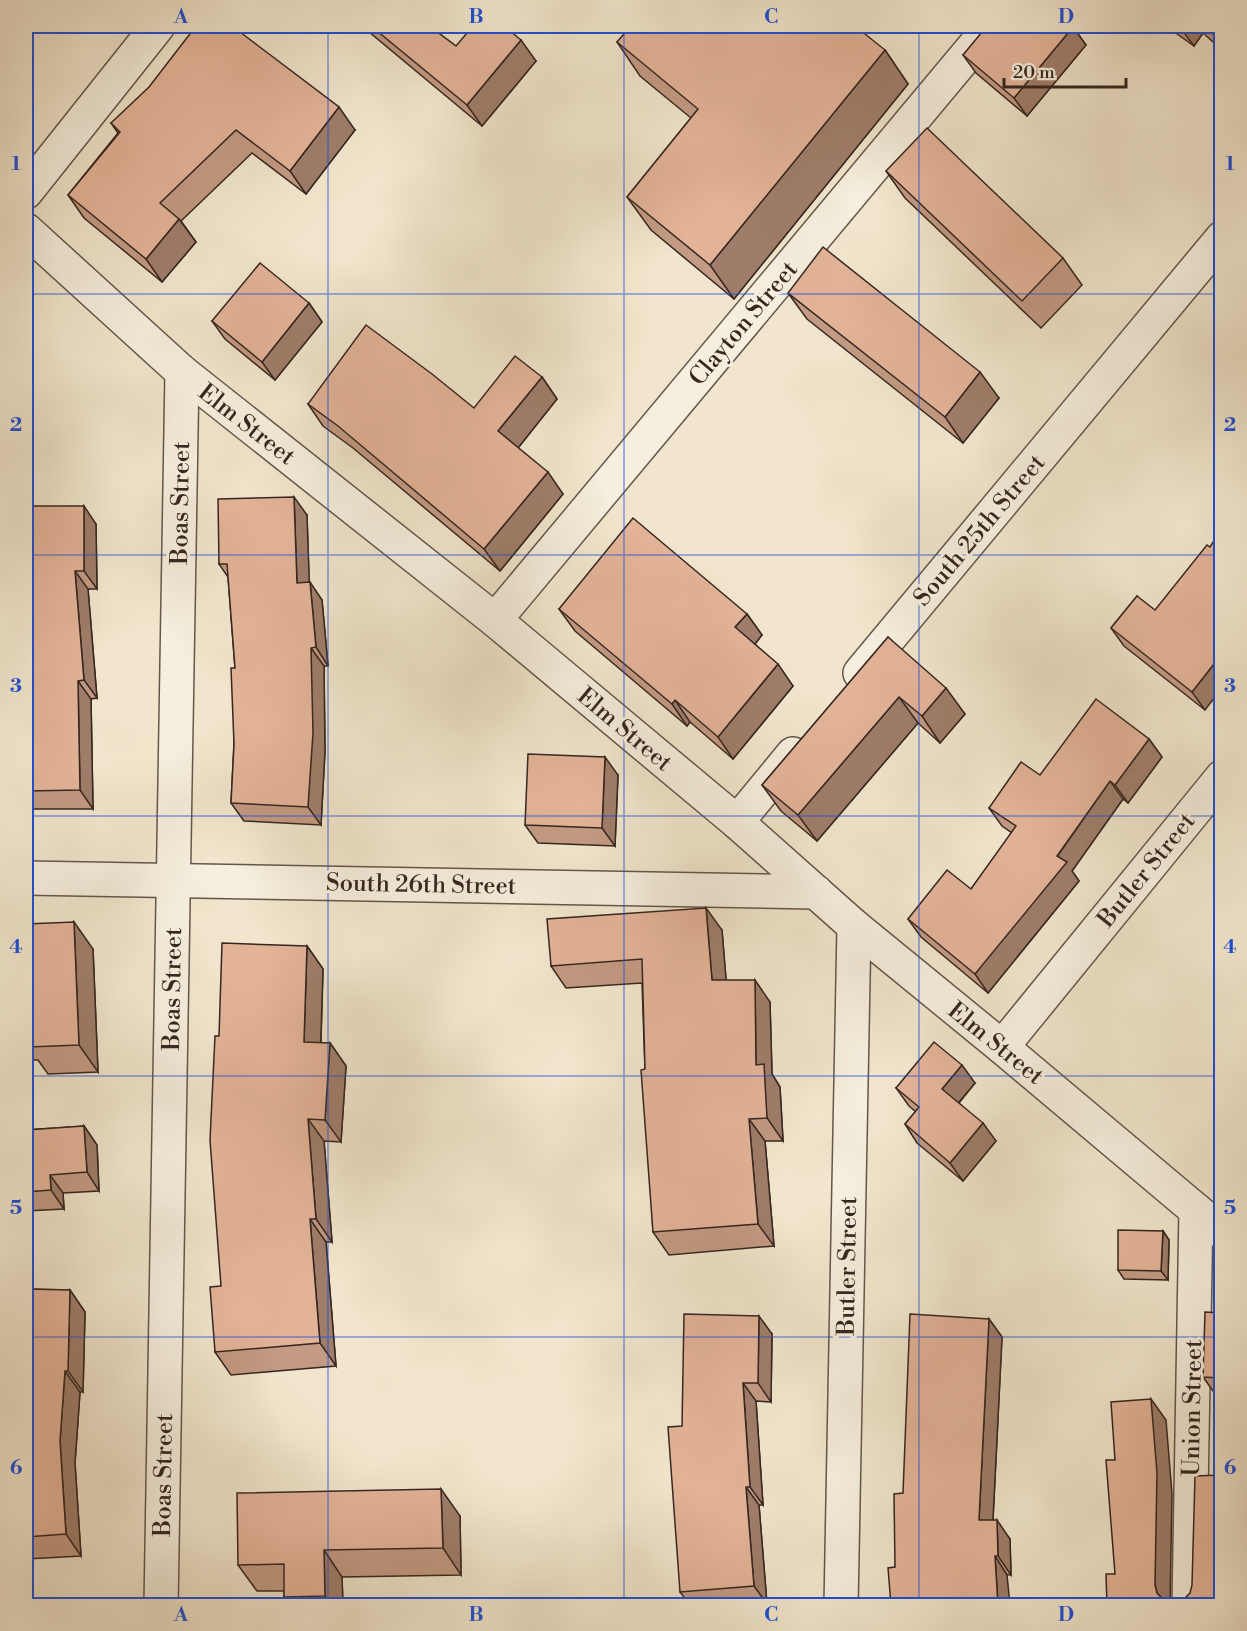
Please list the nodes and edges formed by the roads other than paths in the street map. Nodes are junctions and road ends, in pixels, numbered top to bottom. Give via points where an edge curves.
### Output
1 (158, 26) edge
2 (991, 26) edge
3 (26, 192) edge
4 (26, 230) edge
5 (1221, 238) edge
6 (182, 372) junction
7 (495, 620) junction
8 (844, 693) edge
9 (813, 730) edge
10 (1221, 777) edge
11 (737, 822) junction
12 (26, 878) edge
13 (174, 881) junction
14 (816, 891) junction
15 (854, 926) junction
16 (1002, 1047) junction
17 (1196, 1209) junction
18 (1221, 1232) edge
19 (161, 1605) edge
20 (841, 1605) edge
21 (1189, 1605) edge

1 - 3 street
2 - 7 street, Clayton Street
4 - 6 street, Elm Street
5 - 8 street, South 25th Street
6 - 7 street, Elm Street
6 - 13 street, Boas Street
7 - 11 street, Elm Street
9 - 11 street
10 - 16 street, Butler Street
11 - 14 street, Elm Street
12 - 13 street, South 26th Street
13 - 14 street, South 26th Street
13 - 19 street, Boas Street
14 - 15 street, Elm Street
15 - 16 street, Elm Street
15 - 20 street, Butler Street
16 - 17 street, Elm Street
17 - 18 street, Elm Street
17 - 21 street, Union Street

